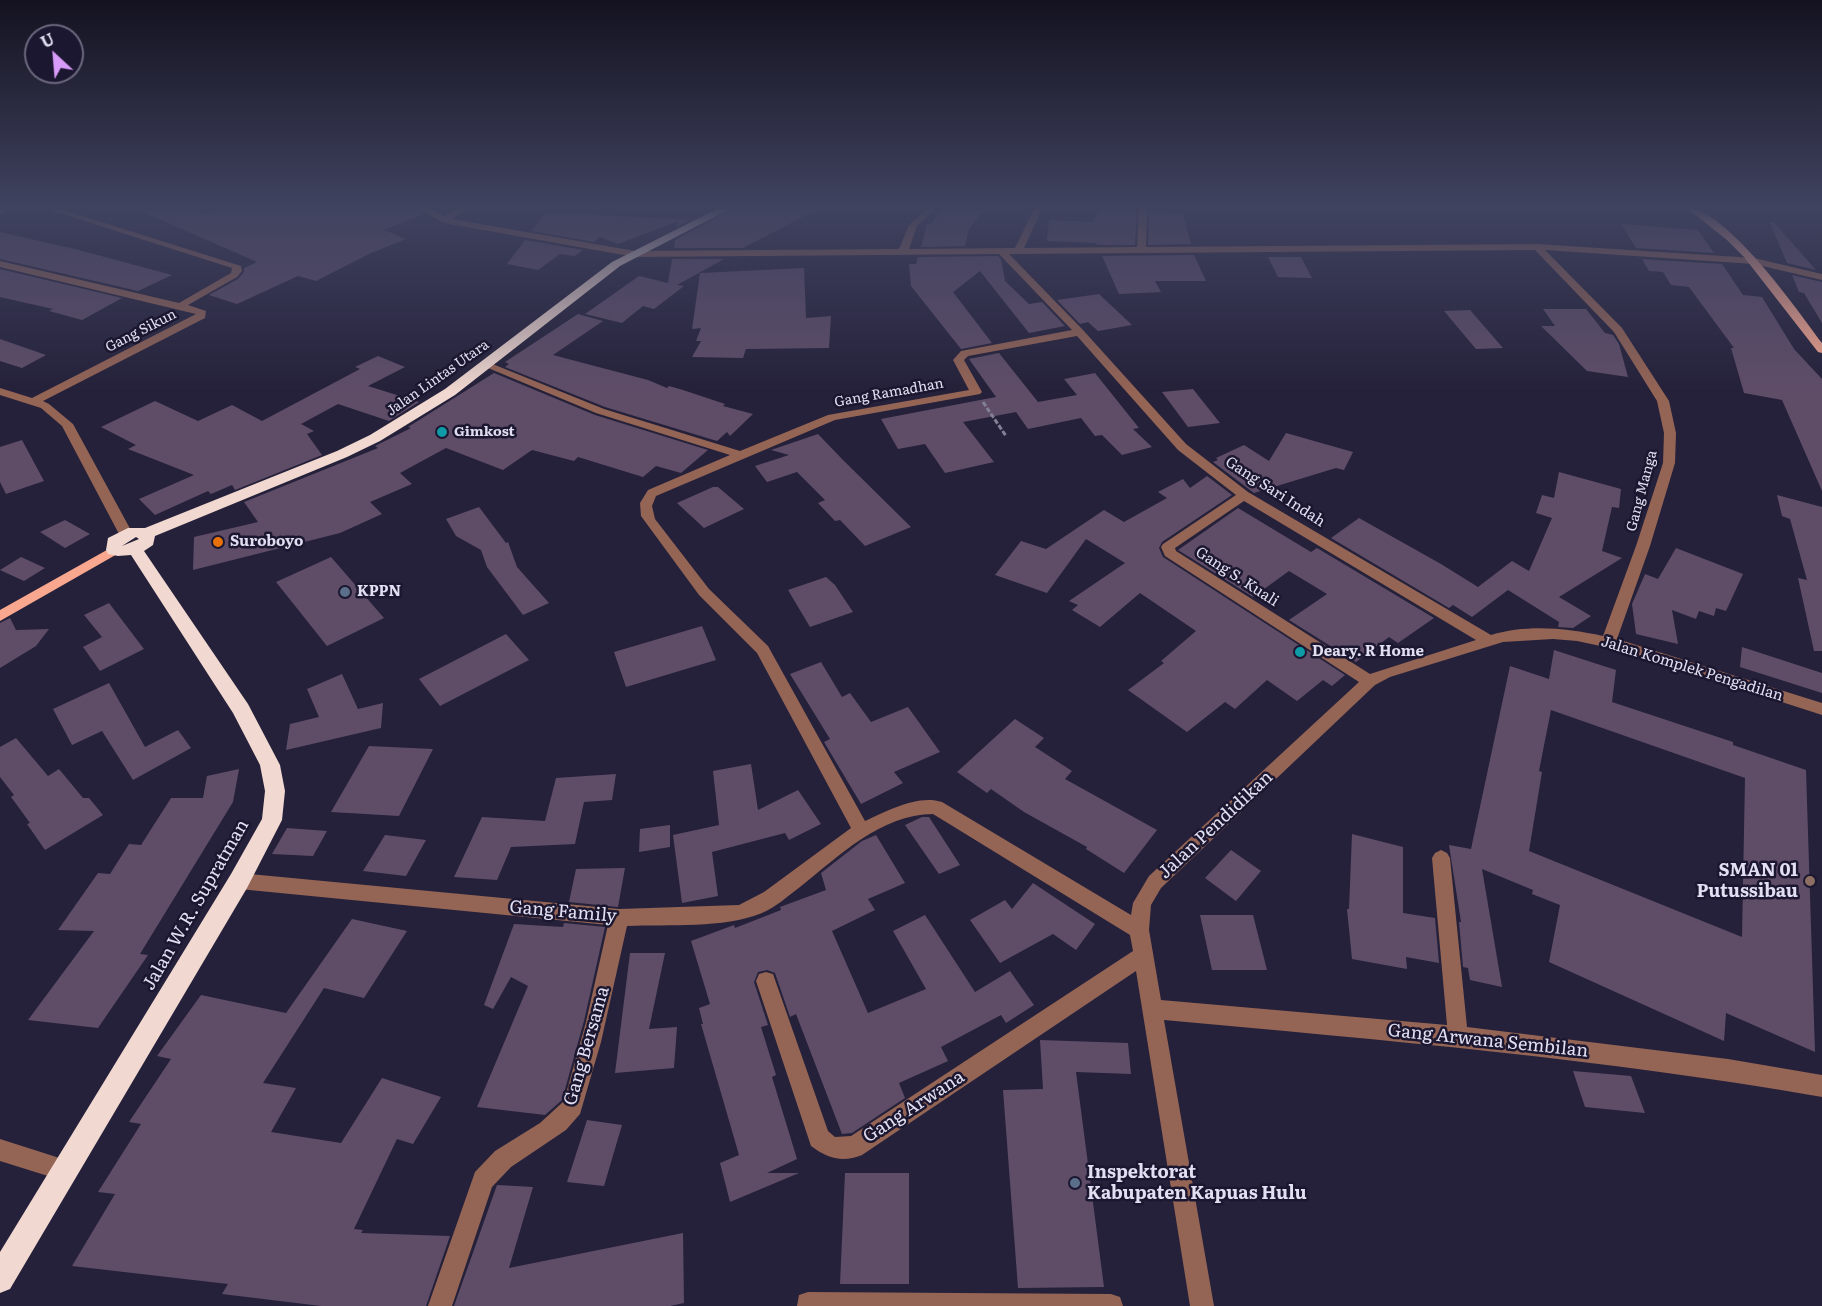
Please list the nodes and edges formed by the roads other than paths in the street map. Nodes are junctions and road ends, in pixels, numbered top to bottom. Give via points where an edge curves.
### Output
1 (25, 270) edge
2 (237, 270) edge
3 (609, 270) edge
4 (1019, 270) edge
5 (1559, 270) edge
6 (1761, 270) edge
7 (1795, 270) edge
8 (1822, 276) edge
9 (180, 306) junction
10 (1079, 332) junction
11 (1822, 350) edge
12 (486, 365) junction
13 (0, 390) edge
14 (35, 401) junction
15 (741, 455) junction
16 (1244, 495) junction
17 (131, 542) junction
18 (0, 616) edge
19 (1609, 640) junction
20 (1489, 641) junction
21 (1370, 681) junction
22 (1822, 709) edge
23 (861, 830) junction
24 (1441, 858) dead end
25 (239, 881) junction
26 (619, 918) junction
27 (1139, 930) junction
28 (1144, 955) junction
29 (766, 981) dead end
30 (1153, 1009) junction
31 (1458, 1036) junction
32 (1822, 1086) edge
33 (0, 1150) edge
34 (64, 1170) junction
35 (0, 1279) edge
36 (808, 1304) dead end
37 (440, 1306) edge
38 (1111, 1306) edge
39 (1202, 1306) edge

1 - 9 street, Gang Sikun
2 - 9 street
3 - 12 highway, Jalan Lintas Utara
4 - 10 street, Gang Sari Indah
5 - 19 street, Gang Manga via 1618,330 1662,401 1670,433 1669,463
6 - 11 main road
7 - 8 street
9 - 14 street, Gang Sikun via 202,313 201,316
10 - 15 street, Gang Ramadhan via 965,353 958,360 976,392 832,417
10 - 16 street, Gang Sari Indah via 1182,447
12 - 15 street via 583,405
12 - 17 highway, Jalan Lintas Utara via 375,438
13 - 14 street
14 - 17 street via 67,424
15 - 23 street, Gang Ramadhan via 652,493 644,510 704,592 763,650
16 - 20 street, Gang Sari Indah
16 - 21 street, Gang S. Kuali via 1168,547 1170,553
17 - 18 main road
17 - 25 highway, Jalan W.R. Supratman via 241,709 270,765 275,791 272,820
19 - 20 street, Jalan Komplek Pengadilan via 1523,634
19 - 22 street, Jalan Komplek Pengadilan
20 - 21 street, Jalan Pendidikan
21 - 27 street, Jalan Pendidikan via 1155,882 1142,903
23 - 26 street, Gang Family via 758,906 739,913
23 - 27 street, Gang Family via 912,809 936,807
24 - 31 street
25 - 26 street, Gang Family
25 - 34 highway, Jalan W.R. Supratman
26 - 37 street, Gang Bersama via 590,1048 571,1111 494,1165 483,1180
27 - 28 street, Jalan Pendidikan
28 - 29 street, Gang Arwana via 854,1147 832,1148 819,1138
28 - 30 street, Jalan Pendidikan
30 - 31 street, Gang Arwana Sembilan
30 - 39 street, Jalan Pendidikan
31 - 32 street, Gang Arwana Sembilan via 1728,1070
33 - 34 street
34 - 35 highway, Jalan W.R. Supratman
36 - 38 street

